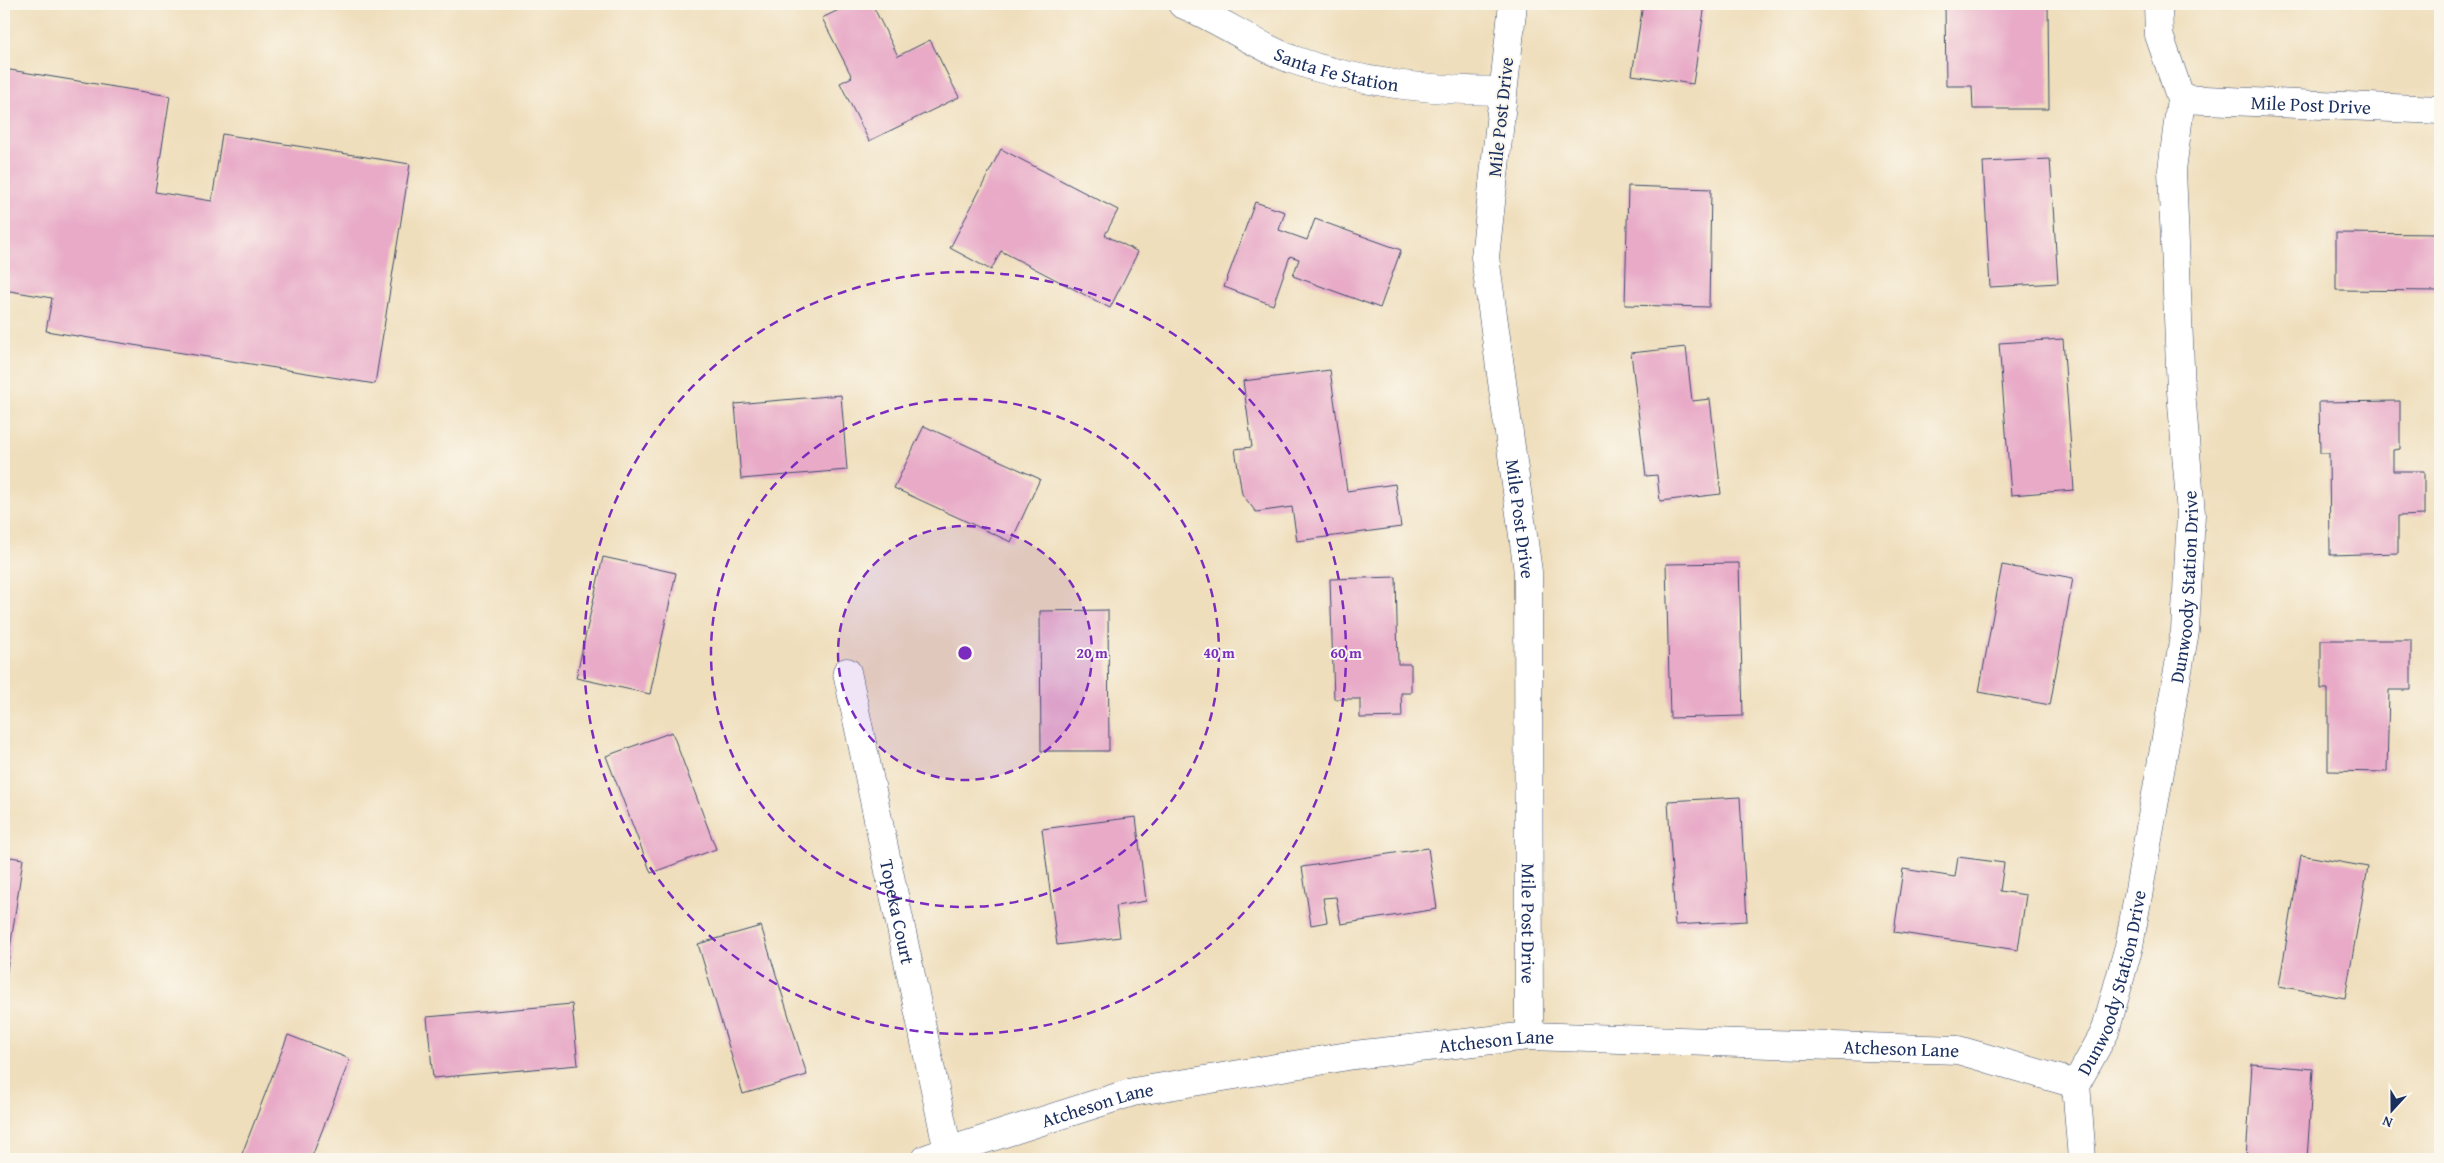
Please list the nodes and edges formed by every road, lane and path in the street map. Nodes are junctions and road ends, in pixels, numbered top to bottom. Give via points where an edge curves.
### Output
1 (1182, 4) edge
2 (1513, 4) edge
3 (2158, 4) edge
4 (1502, 90) junction
5 (2181, 99) junction
6 (2440, 110) edge
7 (848, 672) dead end
8 (1529, 1036) junction
9 (2076, 1084) junction
10 (937, 1155) edge
11 (2082, 1159) edge

1 - 4 street, Santa Fe Station via 1290,58 1348,77 1407,86
2 - 4 street, Mile Post Drive
3 - 5 street, Dunwoody Station Drive via 2159,35
4 - 8 street, Mile Post Drive via 1485,258 1528,572
5 - 6 street, Mile Post Drive
5 - 9 street, Dunwoody Station Drive via 2172,170 2181,391 2191,514 2185,631 2129,946 2105,1032
7 - 10 street, Topeka Court
8 - 9 street, Atcheson Lane via 1958,1050
8 - 10 street, Atcheson Lane via 1354,1054 1133,1092
9 - 11 street, Dunwoody Station Drive

